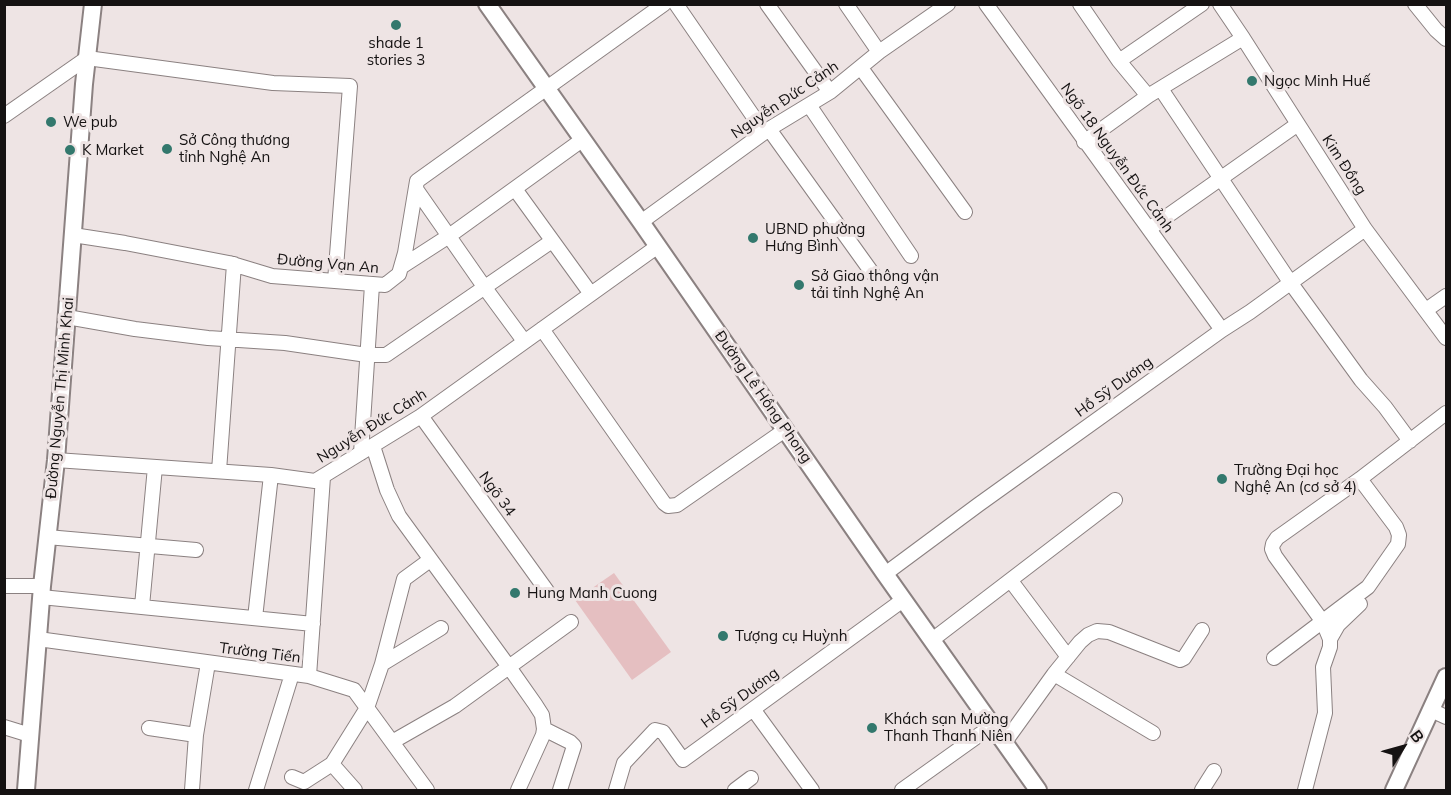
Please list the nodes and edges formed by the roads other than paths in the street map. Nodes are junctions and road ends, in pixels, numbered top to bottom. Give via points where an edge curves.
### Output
1 (93, 4) edge
2 (486, 4) edge
3 (664, 4) edge
4 (676, 4) edge
5 (767, 4) edge
6 (846, 4) edge
7 (986, 4) edge
8 (1080, 4) edge
9 (1202, 4) edge
10 (1220, 4) edge
11 (1415, 4) edge
12 (939, 7) edge
13 (1243, 38) junction
14 (1446, 39) edge
15 (879, 52) junction
16 (87, 58) junction
17 (1119, 61) junction
18 (861, 68) junction
19 (546, 88) junction
20 (1161, 89) junction
21 (830, 92) junction
22 (1148, 96) junction
23 (809, 105) junction
24 (4, 116) edge
25 (1298, 123) junction
26 (767, 130) junction
27 (582, 140) junction
28 (1084, 142) junction
29 (1220, 177) junction
30 (416, 189) junction
31 (515, 189) junction
32 (965, 212) dead end
33 (642, 222) junction
34 (1149, 229) junction
35 (1365, 229) junction
36 (73, 235) junction
37 (449, 236) junction
38 (552, 241) junction
39 (658, 246) junction
40 (911, 256) dead end
41 (234, 264) junction
42 (401, 267) junction
43 (873, 274) dead end
44 (335, 281) junction
45 (1290, 282) junction
46 (372, 285) junction
47 (485, 288) junction
48 (591, 294) junction
49 (1446, 296) edge
50 (1426, 310) junction
51 (67, 317) junction
52 (542, 329) junction
53 (1222, 330) junction
54 (1446, 338) edge
55 (229, 340) junction
56 (524, 341) junction
57 (367, 355) junction
58 (1446, 413) edge
59 (421, 416) junction
60 (785, 430) junction
61 (1410, 441) junction
62 (367, 450) junction
63 (56, 460) junction
64 (155, 467) junction
65 (219, 471) junction
66 (271, 475) junction
67 (323, 477) junction
68 (1360, 479) junction
69 (1115, 500) dead end
70 (47, 537) junction
71 (147, 545) junction
72 (196, 550) dead end
73 (430, 560) junction
74 (885, 574) junction
75 (1011, 581) junction
76 (4, 586) edge
77 (547, 591) dead end
78 (42, 592) junction
79 (903, 600) junction
80 (1360, 604) dead end
81 (142, 606) junction
82 (255, 618) junction
83 (571, 622) dead end
84 (1323, 622) junction
85 (313, 624) junction
86 (441, 628) dead end
87 (1202, 630) dead end
88 (38, 639) junction
89 (1330, 639) junction
90 (932, 640) junction
91 (1068, 657) junction
92 (1274, 658) dead end
93 (208, 663) junction
94 (382, 664) junction
95 (509, 667) junction
96 (292, 674) junction
97 (1054, 674) junction
98 (309, 676) junction
99 (1446, 677) edge
100 (368, 708) junction
101 (753, 709) junction
102 (1439, 714) edge
103 (993, 725) junction
104 (4, 727) edge
105 (149, 728) dead end
106 (544, 729) junction
107 (1153, 733) dead end
108 (30, 735) junction
109 (196, 735) junction
110 (392, 742) junction
111 (1005, 742) junction
112 (332, 764) junction
113 (1214, 771) dead end
114 (292, 777) dead end
115 (751, 778) dead end
116 (1033, 788) edge
117 (26, 790) edge
118 (192, 790) edge
119 (256, 790) edge
120 (355, 790) edge
121 (428, 790) edge
122 (518, 790) edge
123 (560, 790) edge
124 (616, 790) edge
125 (735, 790) edge
126 (812, 790) edge
127 (902, 790) edge
128 (1202, 790) edge
129 (1305, 790) edge
130 (1394, 790) edge

1 - 16 main road, Đường Nguyễn Thị Minh Khai
2 - 19 main road, Đường Lê Hồng Phong
3 - 19 street
4 - 26 street
5 - 21 street
6 - 15 street
7 - 28 street, Ngõ 18 Nguyễn Đức Cảnh
8 - 17 street
9 - 17 street
10 - 13 street, Kim Đồng
11 - 14 street
12 - 15 street, Nguyễn Đức Cảnh
13 - 20 street
13 - 25 street, Kim Đồng
15 - 18 street, Nguyễn Đức Cảnh
16 - 24 street
16 - 36 main road, Đường Nguyễn Thị Minh Khai
16 - 44 street via 273,82 350,86
17 - 22 street
18 - 21 street, Nguyễn Đức Cảnh
18 - 32 street
19 - 27 main road, Đường Lê Hồng Phong
19 - 30 street via 417,181
20 - 22 street
20 - 29 street
21 - 23 street, Nguyễn Đức Cảnh
22 - 28 street
23 - 26 street, Nguyễn Đức Cảnh
23 - 40 street
25 - 29 street
25 - 35 street, Kim Đồng
26 - 33 street, Nguyễn Đức Cảnh
26 - 43 street
27 - 31 street
27 - 33 main road, Đường Lê Hồng Phong
28 - 34 street, Ngõ 18 Nguyễn Đức Cảnh
29 - 34 street
29 - 45 street
30 - 37 street
30 - 42 street, Đường Vạn An
31 - 37 street
31 - 38 street
33 - 39 main road, Đường Lê Hồng Phong
34 - 53 street, Ngõ 18 Nguyễn Đức Cảnh
35 - 45 street, Hồ Sỹ Dương
35 - 50 street, Kim Đồng
36 - 41 street, Đường Vạn An
36 - 51 main road, Đường Nguyễn Thị Minh Khai
37 - 42 street
37 - 47 street
38 - 47 street
38 - 48 street
39 - 48 street, Nguyễn Đức Cảnh
39 - 60 main road, Đường Lê Hồng Phong
41 - 44 street, Đường Vạn An via 272,276
41 - 55 street
42 - 46 street, Đường Vạn An via 399,274 385,285
44 - 46 street, Đường Vạn An
45 - 53 street, Hồ Sỹ Dương
45 - 61 street
46 - 57 street
47 - 56 street
47 - 57 street via 386,355
48 - 52 street, Nguyễn Đức Cảnh
49 - 50 street
50 - 54 street, Kim Đồng
51 - 55 street
51 - 63 main road, Đường Nguyễn Thị Minh Khai
52 - 56 street, Nguyễn Đức Cảnh
52 - 60 street via 668,506 677,505
53 - 74 street, Hồ Sỹ Dương
55 - 57 street via 285,343
55 - 65 street
56 - 59 street, Nguyễn Đức Cảnh
57 - 62 street
58 - 61 street
59 - 62 street, Nguyễn Đức Cảnh
59 - 77 street, Ngõ 34
60 - 74 main road, Đường Lê Hồng Phong
61 - 68 street
62 - 67 street, Nguyễn Đức Cảnh
62 - 73 street via 392,504
63 - 64 street, Nguyễn Đức Cảnh
63 - 70 main road, Đường Nguyễn Thị Minh Khai
64 - 65 street, Nguyễn Đức Cảnh
64 - 71 street
65 - 66 street, Nguyễn Đức Cảnh
66 - 67 street, Nguyễn Đức Cảnh via 315,481
66 - 82 street
67 - 85 street
68 - 84 street via 1399,531 1398,544 1368,587
68 - 84 street via 1273,544 1275,556
69 - 75 street
70 - 71 street
70 - 78 main road, Đường Nguyễn Thị Minh Khai
71 - 72 street
71 - 81 street
73 - 94 street via 404,579
73 - 95 street
74 - 79 main road, Đường Lê Hồng Phong
75 - 90 street
75 - 91 street
76 - 78 street
78 - 81 street
78 - 88 main road, Đường Nguyễn Thị Minh Khai
79 - 90 main road, Đường Lê Hồng Phong
79 - 101 street, Hồ Sỹ Dương
80 - 89 street via 1338,625
81 - 82 street
82 - 85 street
83 - 95 street
84 - 89 street
84 - 92 street
85 - 98 street
86 - 94 street
87 - 91 street via 1180,660 1106,631 1088,635
88 - 93 street, Trường Tiến
88 - 108 main road, Đường Nguyễn Thị Minh Khai
89 - 129 street via 1323,667 1325,713
90 - 103 main road, Đường Lê Hồng Phong
91 - 97 street
93 - 96 street, Trường Tiến
93 - 109 street
94 - 100 street
95 - 106 street via 539,710
95 - 110 street via 455,706
96 - 98 street, Trường Tiến
96 - 119 street
97 - 107 street
97 - 111 street
98 - 100 street, Trường Tiến via 354,690
99 - 102 main road
100 - 110 street, Trường Tiến
100 - 112 street
101 - 124 street, Hồ Sỹ Dương via 683,760 663,732 655,730 624,763
101 - 126 street
102 - 130 main road
103 - 111 main road, Đường Lê Hồng Phong
103 - 127 street
104 - 108 street
105 - 109 street
106 - 122 street
106 - 123 street via 574,746
108 - 117 main road, Đường Nguyễn Thị Minh Khai
109 - 118 street
110 - 121 street, Trường Tiến
111 - 116 main road, Đường Lê Hồng Phong
112 - 114 street via 304,782
112 - 120 street
113 - 128 street
115 - 125 street

